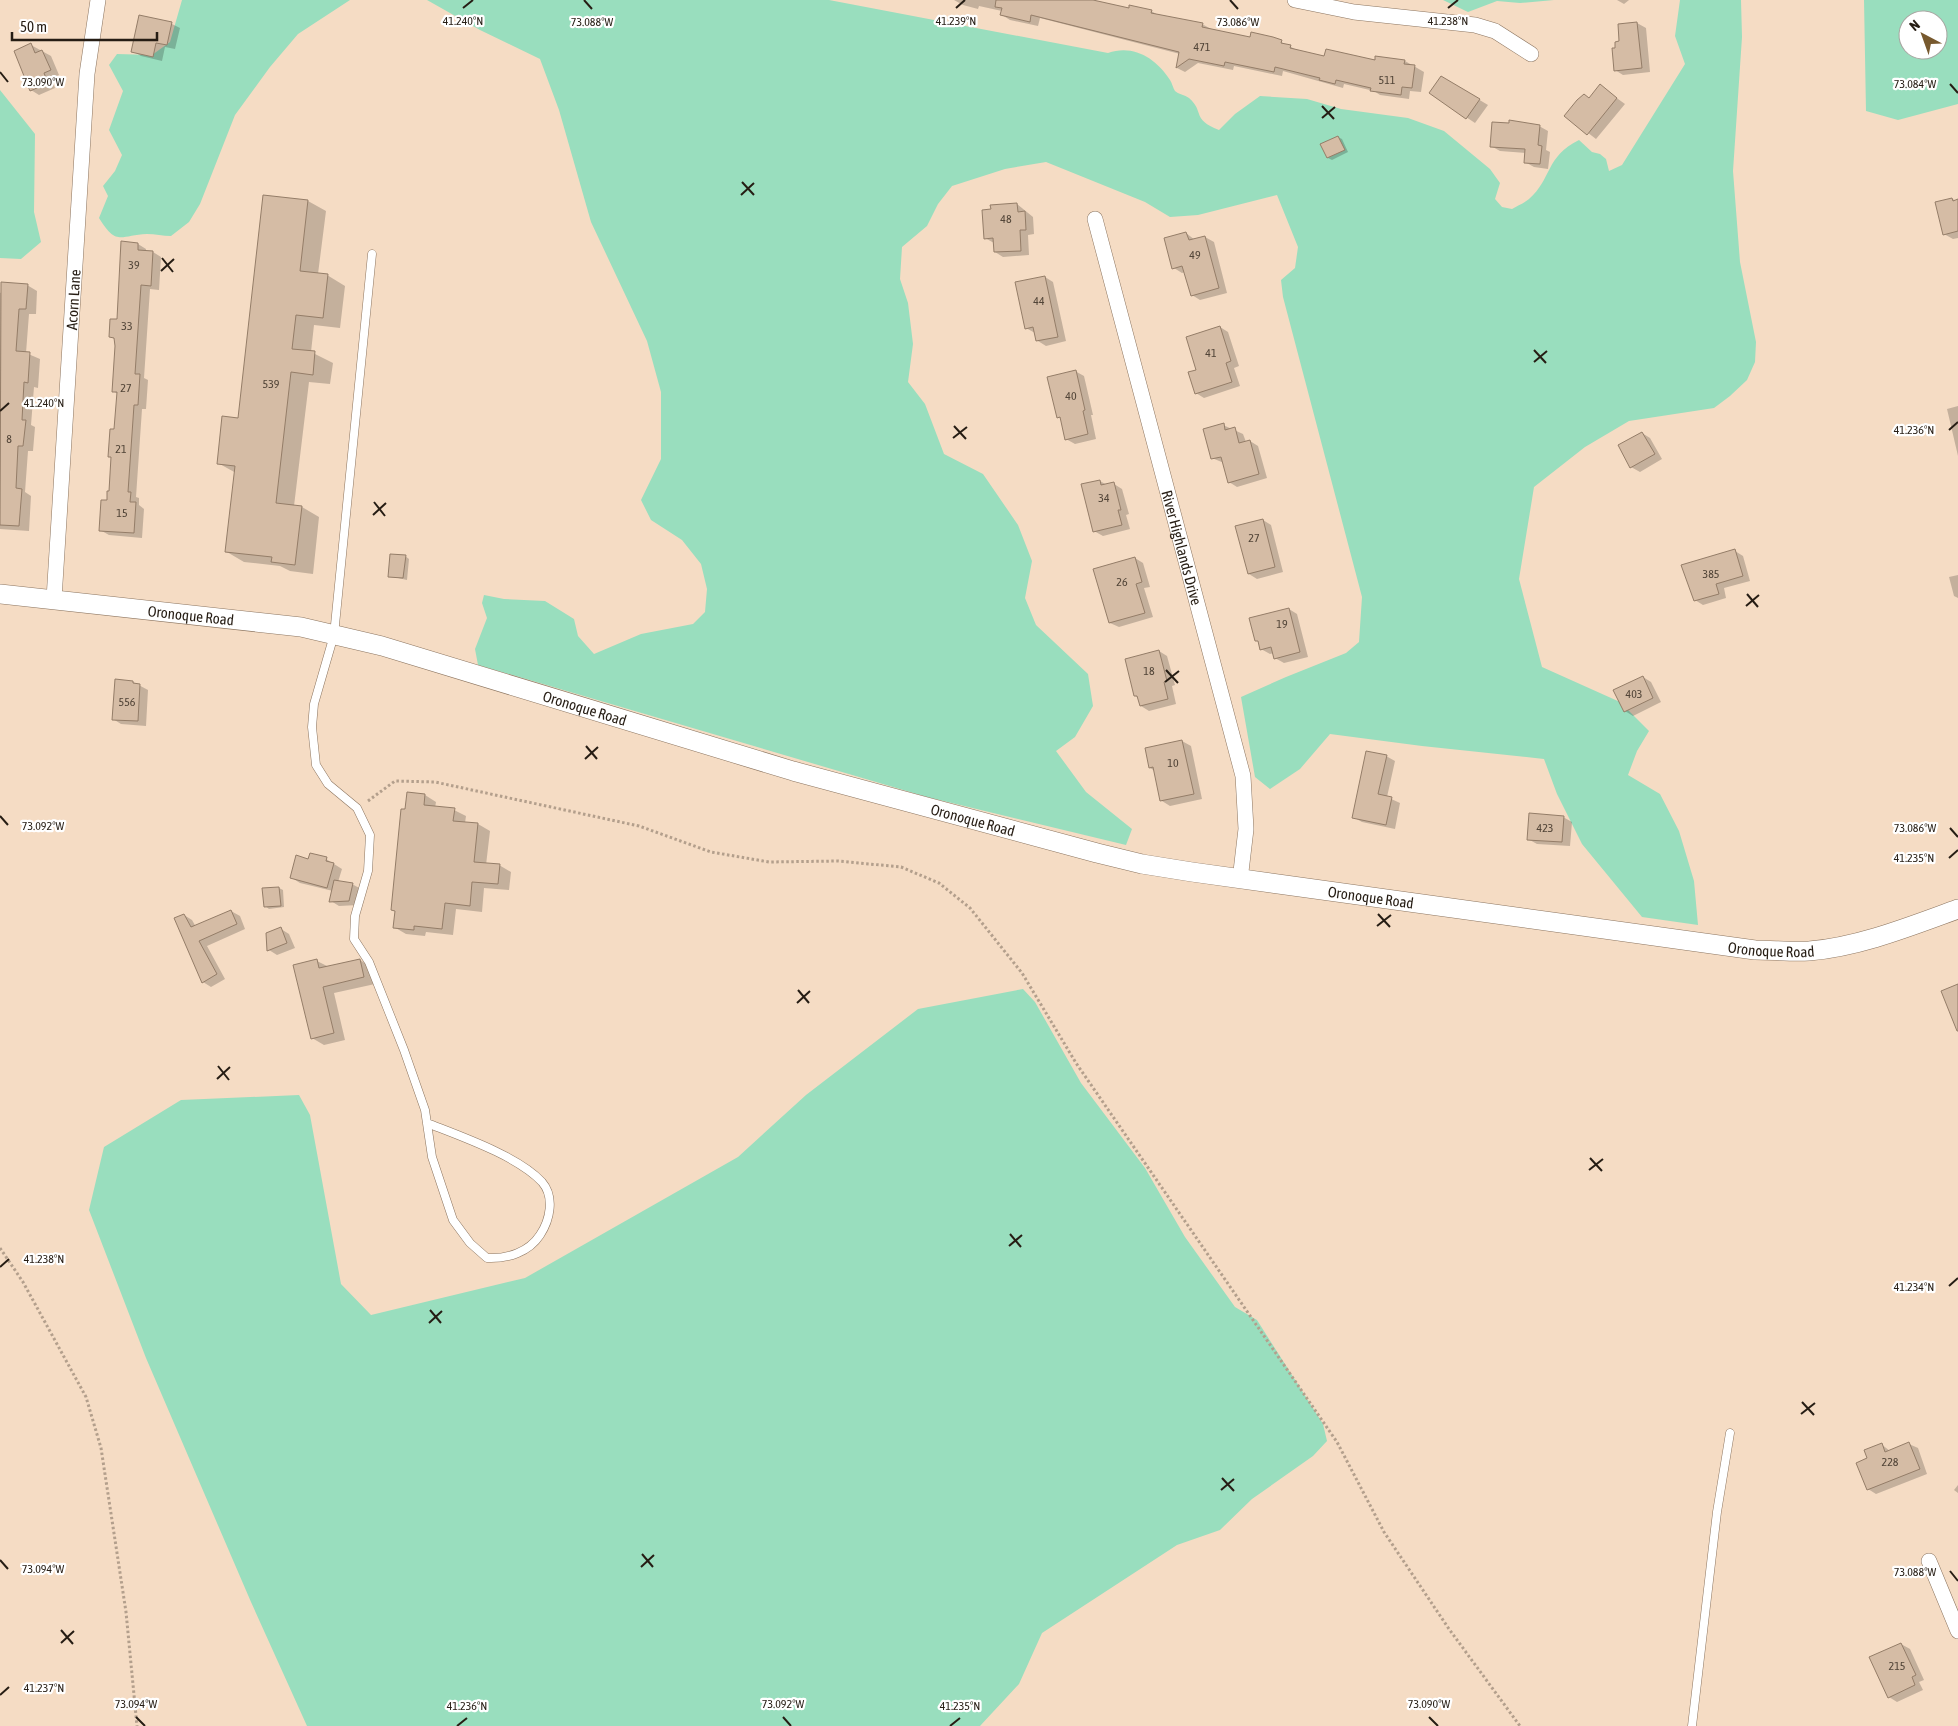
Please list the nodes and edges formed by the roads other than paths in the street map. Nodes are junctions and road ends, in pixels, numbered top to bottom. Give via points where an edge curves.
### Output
1 (98, 0) edge
2 (1295, 0) edge
3 (1531, 54) dead end
4 (1095, 218) dead end
5 (372, 254) dead end
6 (0, 594) edge
7 (54, 599) junction
8 (334, 635) junction
9 (1240, 880) junction
10 (1958, 909) edge
11 (427, 1123) junction
12 (1730, 1433) dead end
13 (1929, 1561) dead end
14 (1958, 1631) edge
15 (1692, 1726) edge

1 - 7 street, Acorn Lane via 87,74
2 - 3 street via 1354,12 1475,25 1496,31
4 - 9 street, River Highlands Drive via 1243,776 1246,829
5 - 8 lane
6 - 7 street, Oronoque Road
7 - 8 street, Oronoque Road via 273,623
8 - 9 street, Oronoque Road via 382,646 858,789 1142,864
8 - 11 lane via 314,704 312,728 316,765 328,784 357,808 370,835 368,871 355,916 354,939 379,986
9 - 10 street, Oronoque Road via 1713,945 1771,950 1829,948
11 - 11 lane via 432,1157 453,1220 470,1243 488,1258 500,1259 532,1247 551,1211 543,1183 511,1161
12 - 15 lane via 1717,1512
13 - 14 street

